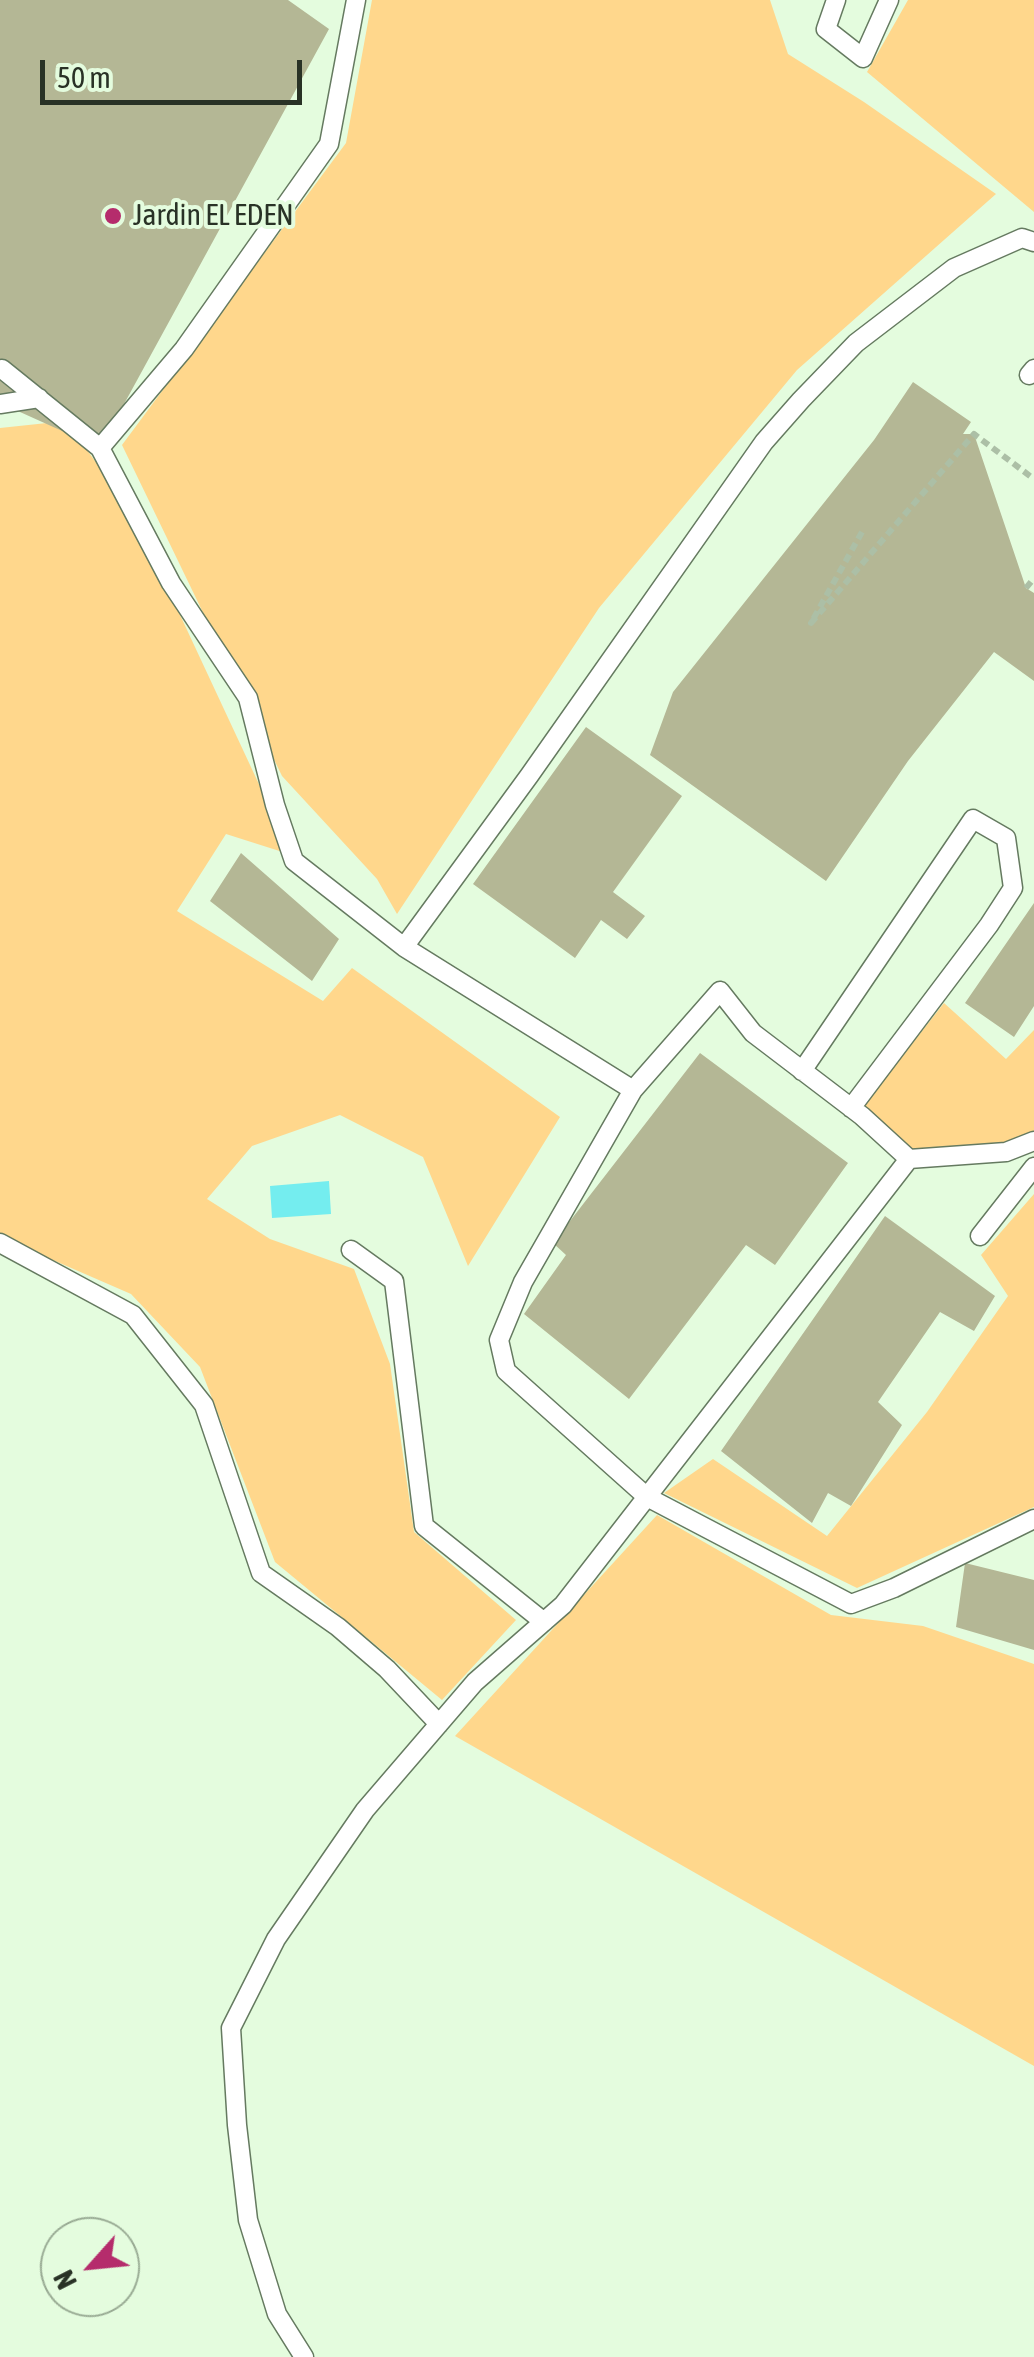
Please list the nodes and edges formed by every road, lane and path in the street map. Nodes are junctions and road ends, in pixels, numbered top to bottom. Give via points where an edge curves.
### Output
1 (356, 0) edge
2 (836, 0) edge
3 (889, 0) edge
4 (1034, 242) edge
5 (2, 369) dead end
6 (39, 398) junction
7 (0, 404) edge
8 (100, 448) junction
9 (1034, 479) edge
10 (862, 532) dead end
11 (1034, 578) edge
12 (1026, 588) dead end
13 (404, 947) junction
14 (802, 1070) junction
15 (633, 1090) junction
16 (851, 1108) junction
17 (1034, 1141) edge
18 (909, 1159) junction
19 (1034, 1167) edge
20 (980, 1236) dead end
21 (0, 1243) edge
22 (351, 1250) dead end
23 (647, 1497) junction
24 (1034, 1519) edge
25 (544, 1622) junction
26 (438, 1724) junction
27 (304, 2357) edge

1 - 8 lane via 329,144 184,349
2 - 3 lane via 826,29 862,58
4 - 13 lane via 1022,238 954,268 856,343 801,400 764,442
5 - 6 lane
6 - 7 lane
6 - 8 lane
8 - 13 lane via 170,582 248,698 294,862
9 - 10 path via 974,434 812,622
11 - 12 path
13 - 15 lane
14 - 15 lane via 753,1034 720,991
14 - 16 lane
14 - 16 lane via 972,818 1006,838 1012,888
15 - 23 lane via 523,1282 499,1340 506,1370
16 - 18 lane
17 - 18 lane via 1006,1152
18 - 23 lane
19 - 20 lane
21 - 26 lane via 133,1314 204,1405 261,1572 338,1627
22 - 25 lane via 394,1282 424,1526
23 - 24 lane via 852,1604
23 - 25 lane
25 - 26 lane
26 - 27 lane via 364,1810 288,1923 231,2028 248,2220 277,2314

